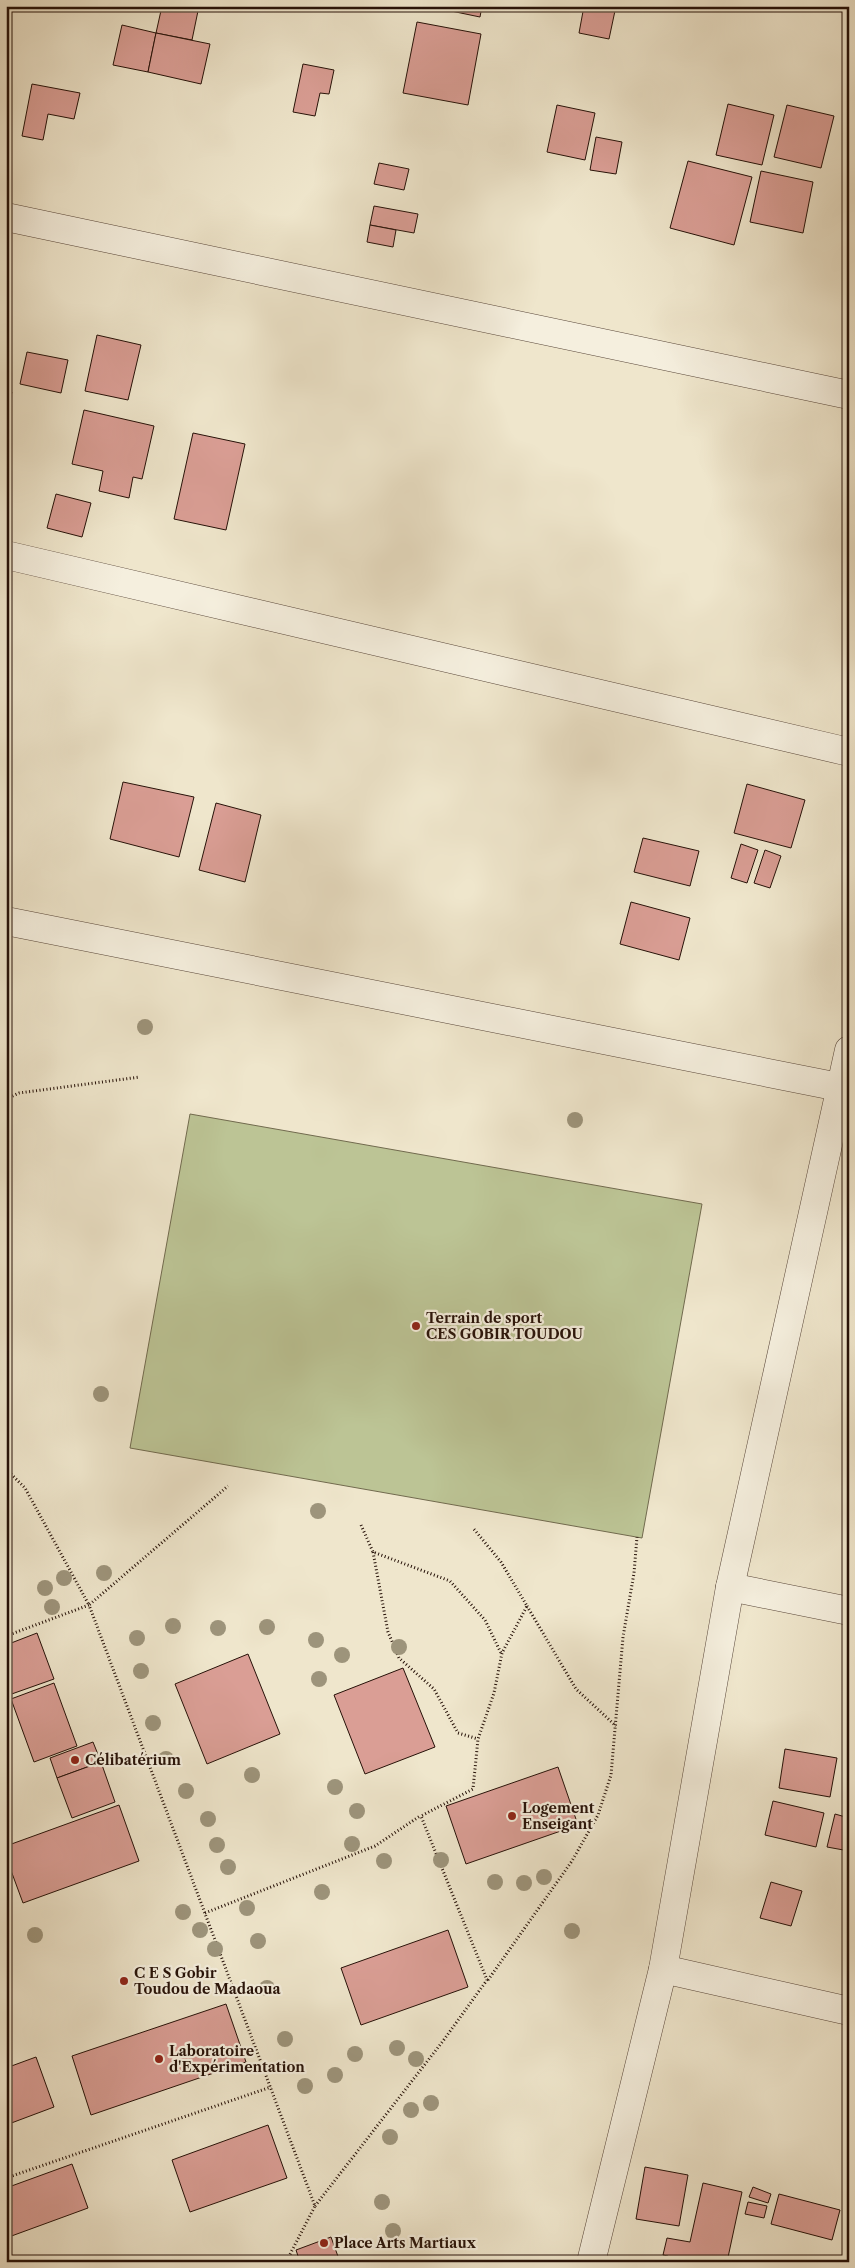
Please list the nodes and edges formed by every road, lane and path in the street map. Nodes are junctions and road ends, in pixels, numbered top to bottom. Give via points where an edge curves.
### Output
1 (6, 218) edge
2 (849, 395) edge
3 (6, 556) edge
4 (849, 752) edge
5 (6, 921) edge
6 (849, 1050) edge
7 (140, 1077) dead end
8 (844, 1088) edge
9 (6, 1099) edge
10 (6, 1469) edge
11 (228, 1486) dead end
12 (361, 1525) dead end
13 (473, 1528) dead end
14 (637, 1537) dead end
15 (373, 1552) junction
16 (730, 1587) junction
17 (89, 1605) junction
18 (527, 1606) junction
19 (849, 1611) edge
20 (6, 1636) edge
21 (502, 1653) junction
22 (616, 1727) junction
23 (478, 1740) junction
24 (420, 1816) junction
25 (205, 1913) junction
26 (664, 1969) junction
27 (487, 1980) junction
28 (849, 2011) edge
29 (271, 2087) junction
30 (6, 2178) edge
31 (315, 2206) junction
32 (286, 2262) edge
33 (592, 2262) edge

1 - 2 street
3 - 4 street
5 - 8 street
6 - 8 street
7 - 9 path via 19,1092
8 - 16 street
10 - 17 path via 25,1488
11 - 17 path
12 - 15 path
13 - 18 path via 500,1562
14 - 22 path via 623,1636
15 - 21 path via 450,1581 485,1620
15 - 23 path via 388,1632 399,1658 434,1689 458,1733
16 - 19 street
16 - 26 street
17 - 20 path
17 - 25 path
18 - 21 path
18 - 22 path via 576,1689
21 - 23 path via 494,1693
22 - 27 path via 611,1775 598,1815 572,1861
23 - 24 path via 473,1788
24 - 25 path via 375,1846
24 - 27 path
25 - 29 path
26 - 28 street
26 - 33 street
27 - 31 path
29 - 30 path
29 - 31 path
31 - 32 path

